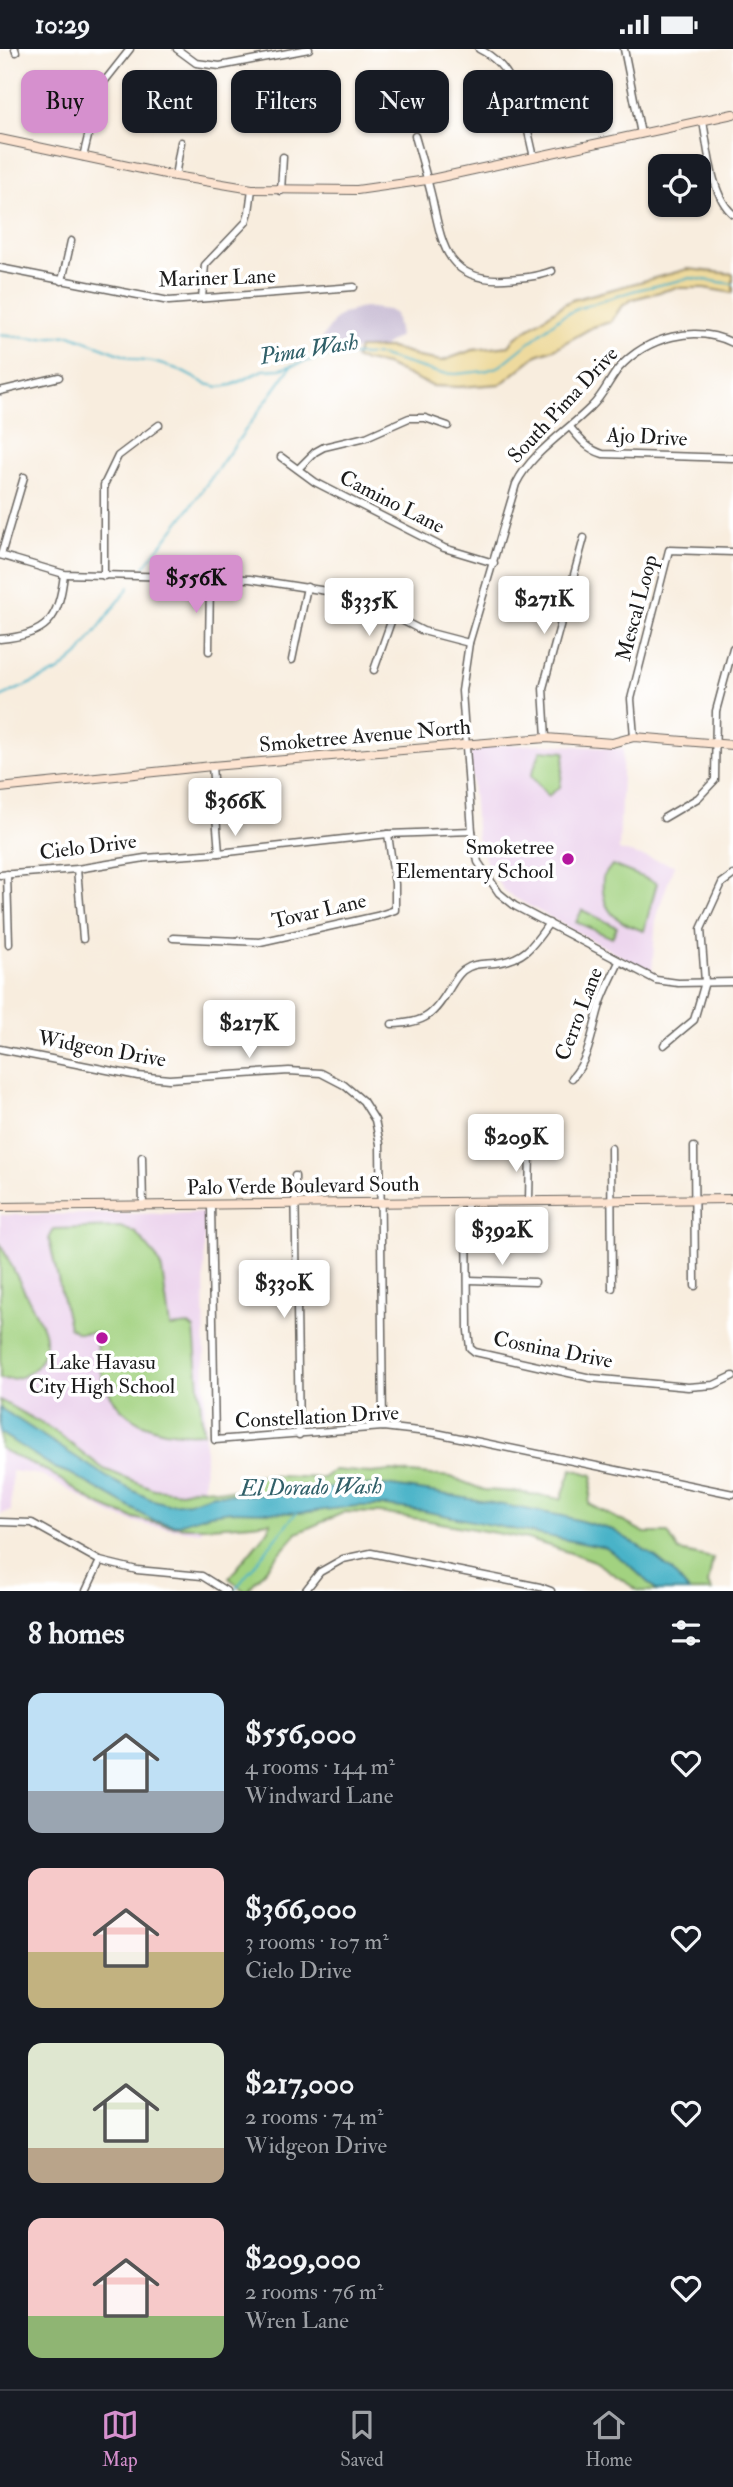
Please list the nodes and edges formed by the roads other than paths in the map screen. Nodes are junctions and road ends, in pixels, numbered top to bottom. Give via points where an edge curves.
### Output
1 (130, 49) edge
2 (177, 49) edge
3 (309, 49) edge
4 (479, 49) edge
5 (624, 49) edge
6 (733, 114) edge
7 (703, 121) junction
8 (641, 134) junction
9 (415, 136) dead end
10 (0, 139) edge
11 (181, 142) dead end
12 (283, 156) dead end
13 (83, 157) junction
14 (534, 157) junction
15 (174, 176) junction
16 (427, 180) junction
17 (252, 189) junction
18 (281, 191) junction
19 (733, 214) edge
20 (71, 241) dead end
21 (0, 268) edge
22 (552, 271) dead end
23 (62, 281) junction
24 (354, 287) dead end
25 (202, 298) junction
26 (733, 343) edge
27 (59, 377) dead end
28 (0, 391) edge
29 (159, 425) dead end
30 (448, 426) dead end
31 (570, 427) junction
32 (281, 457) dead end
33 (733, 458) edge
34 (298, 469) junction
35 (24, 477) dead end
36 (584, 538) dead end
37 (733, 552) edge
38 (1, 555) edge
39 (494, 563) junction
40 (64, 574) junction
41 (104, 576) junction
42 (210, 579) junction
43 (307, 587) junction
44 (393, 616) junction
45 (0, 639) edge
46 (469, 643) junction
47 (733, 648) edge
48 (209, 651) dead end
49 (292, 660) dead end
50 (374, 670) dead end
51 (634, 737) junction
52 (546, 738) junction
53 (464, 745) junction
54 (716, 745) junction
55 (733, 745) edge
56 (212, 766) junction
57 (0, 788) edge
58 (664, 818) dead end
59 (472, 831) junction
60 (388, 834) junction
61 (219, 853) junction
62 (77, 869) junction
63 (4, 874) edge
64 (733, 875) edge
65 (549, 923) junction
66 (173, 938) dead end
67 (83, 939) dead end
68 (9, 944) dead end
69 (619, 962) junction
70 (705, 982) junction
71 (733, 982) edge
72 (392, 1024) dead end
73 (664, 1045) dead end
74 (0, 1049) edge
75 (572, 1078) dead end
76 (694, 1147) dead end
77 (530, 1148) dead end
78 (611, 1148) dead end
79 (142, 1157) dead end
80 (295, 1176) dead end
81 (694, 1199) junction
82 (733, 1199) edge
83 (611, 1200) junction
84 (529, 1201) junction
85 (467, 1202) junction
86 (382, 1203) junction
87 (296, 1204) junction
88 (211, 1205) junction
89 (143, 1206) junction
90 (0, 1207) edge
91 (469, 1280) junction
92 (534, 1282) dead end
93 (695, 1286) dead end
94 (612, 1287) dead end
95 (733, 1376) edge
96 (383, 1427) junction
97 (299, 1435) junction
98 (733, 1494) edge
99 (0, 1522) edge
100 (100, 1561) junction
101 (86, 1591) edge
102 (226, 1591) edge
103 (305, 1591) edge
104 (551, 1591) edge

1 - 13 street via 100,87
2 - 3 street via 196,62 220,66
4 - 14 street via 505,69 515,84
5 - 8 street
6 - 7 main road
7 - 8 main road
7 - 19 street via 715,183 724,206
8 - 14 main road
9 - 16 street
10 - 13 main road
11 - 15 street
12 - 18 street
13 - 15 main road
14 - 16 main road
15 - 17 main road
16 - 18 main road via 357,190
16 - 22 street via 440,241 457,266 489,279
17 - 18 main road
17 - 25 street via 246,222 205,265
20 - 23 street
21 - 23 street, Mariner Lane
23 - 25 street, Mariner Lane via 158,300
24 - 25 street, Mariner Lane
26 - 31 street, South Pima Drive via 695,334 658,341 625,361 597,401
27 - 28 street
29 - 41 street via 118,456 104,485
30 - 34 street via 409,418 366,437 324,447
31 - 33 street, Ajo Drive via 592,451 603,454
31 - 39 street, South Pima Drive via 521,474
32 - 34 street, Camino Lane
34 - 39 street, Camino Lane via 444,548
35 - 38 street
36 - 52 street via 543,688
37 - 51 street, Mescal Loop via 669,550 631,699
38 - 40 street
39 - 46 street, South Pima Drive
40 - 41 street
40 - 45 street via 62,597 46,627
41 - 42 street
42 - 43 street
42 - 48 street
43 - 44 street via 352,595
43 - 49 street
44 - 46 street via 423,631
44 - 50 street
46 - 53 street, South Pima Drive via 462,691
47 - 54 street via 716,711
51 - 52 main road, Smoketree Avenue North via 612,743
51 - 54 main road, Smoketree Avenue North
52 - 53 main road, Smoketree Avenue North
53 - 56 main road, Smoketree Avenue North
53 - 59 street, South Pima Drive
54 - 55 main road, Smoketree Avenue North
54 - 58 street via 715,780 698,798
56 - 57 main road, Smoketree Avenue North
56 - 61 street
59 - 60 street, Cielo Drive
59 - 65 street, South Pima Drive via 478,862 499,893
60 - 61 street, Cielo Drive
60 - 66 street, Tovar Lane via 395,910 260,942
61 - 62 street, Cielo Drive
62 - 63 street, Cielo Drive
62 - 67 street
63 - 68 street
64 - 70 street via 722,883 701,929
65 - 69 street, South Pima Drive
65 - 72 street via 518,958 479,964 459,973 430,1016 419,1022
69 - 70 street, South Pima Drive via 656,980
69 - 75 street, Cerro Lane via 601,1002 588,1051
70 - 71 street, South Pima Drive
70 - 73 street via 694,1020
74 - 86 street, Widgeon Drive via 169,1079 321,1073 363,1101 375,1121
76 - 81 street
77 - 84 street
78 - 83 street
79 - 89 street
80 - 87 street
81 - 82 main road, Palo Verde Boulevard South
81 - 83 main road, Palo Verde Boulevard South
81 - 93 street
83 - 84 main road, Palo Verde Boulevard South
83 - 94 street
84 - 85 main road, Palo Verde Boulevard South
85 - 86 main road, Palo Verde Boulevard South
85 - 91 street, Cosnina Drive
86 - 87 main road, Palo Verde Boulevard South
86 - 96 street, Widgeon Drive
87 - 88 main road, Palo Verde Boulevard South
87 - 97 street
88 - 89 main road, Palo Verde Boulevard South
88 - 97 street, Constellation Drive via 215,1440
89 - 90 main road, Palo Verde Boulevard South
91 - 92 street
91 - 95 street, Cosnina Drive via 470,1348 485,1356 591,1378 688,1387 714,1385
96 - 97 street, Constellation Drive
96 - 98 street, Constellation Drive via 436,1433
99 - 100 street via 32,1523
100 - 101 street
100 - 102 street via 136,1570 202,1576
103 - 104 street via 320,1572 343,1559 371,1553

